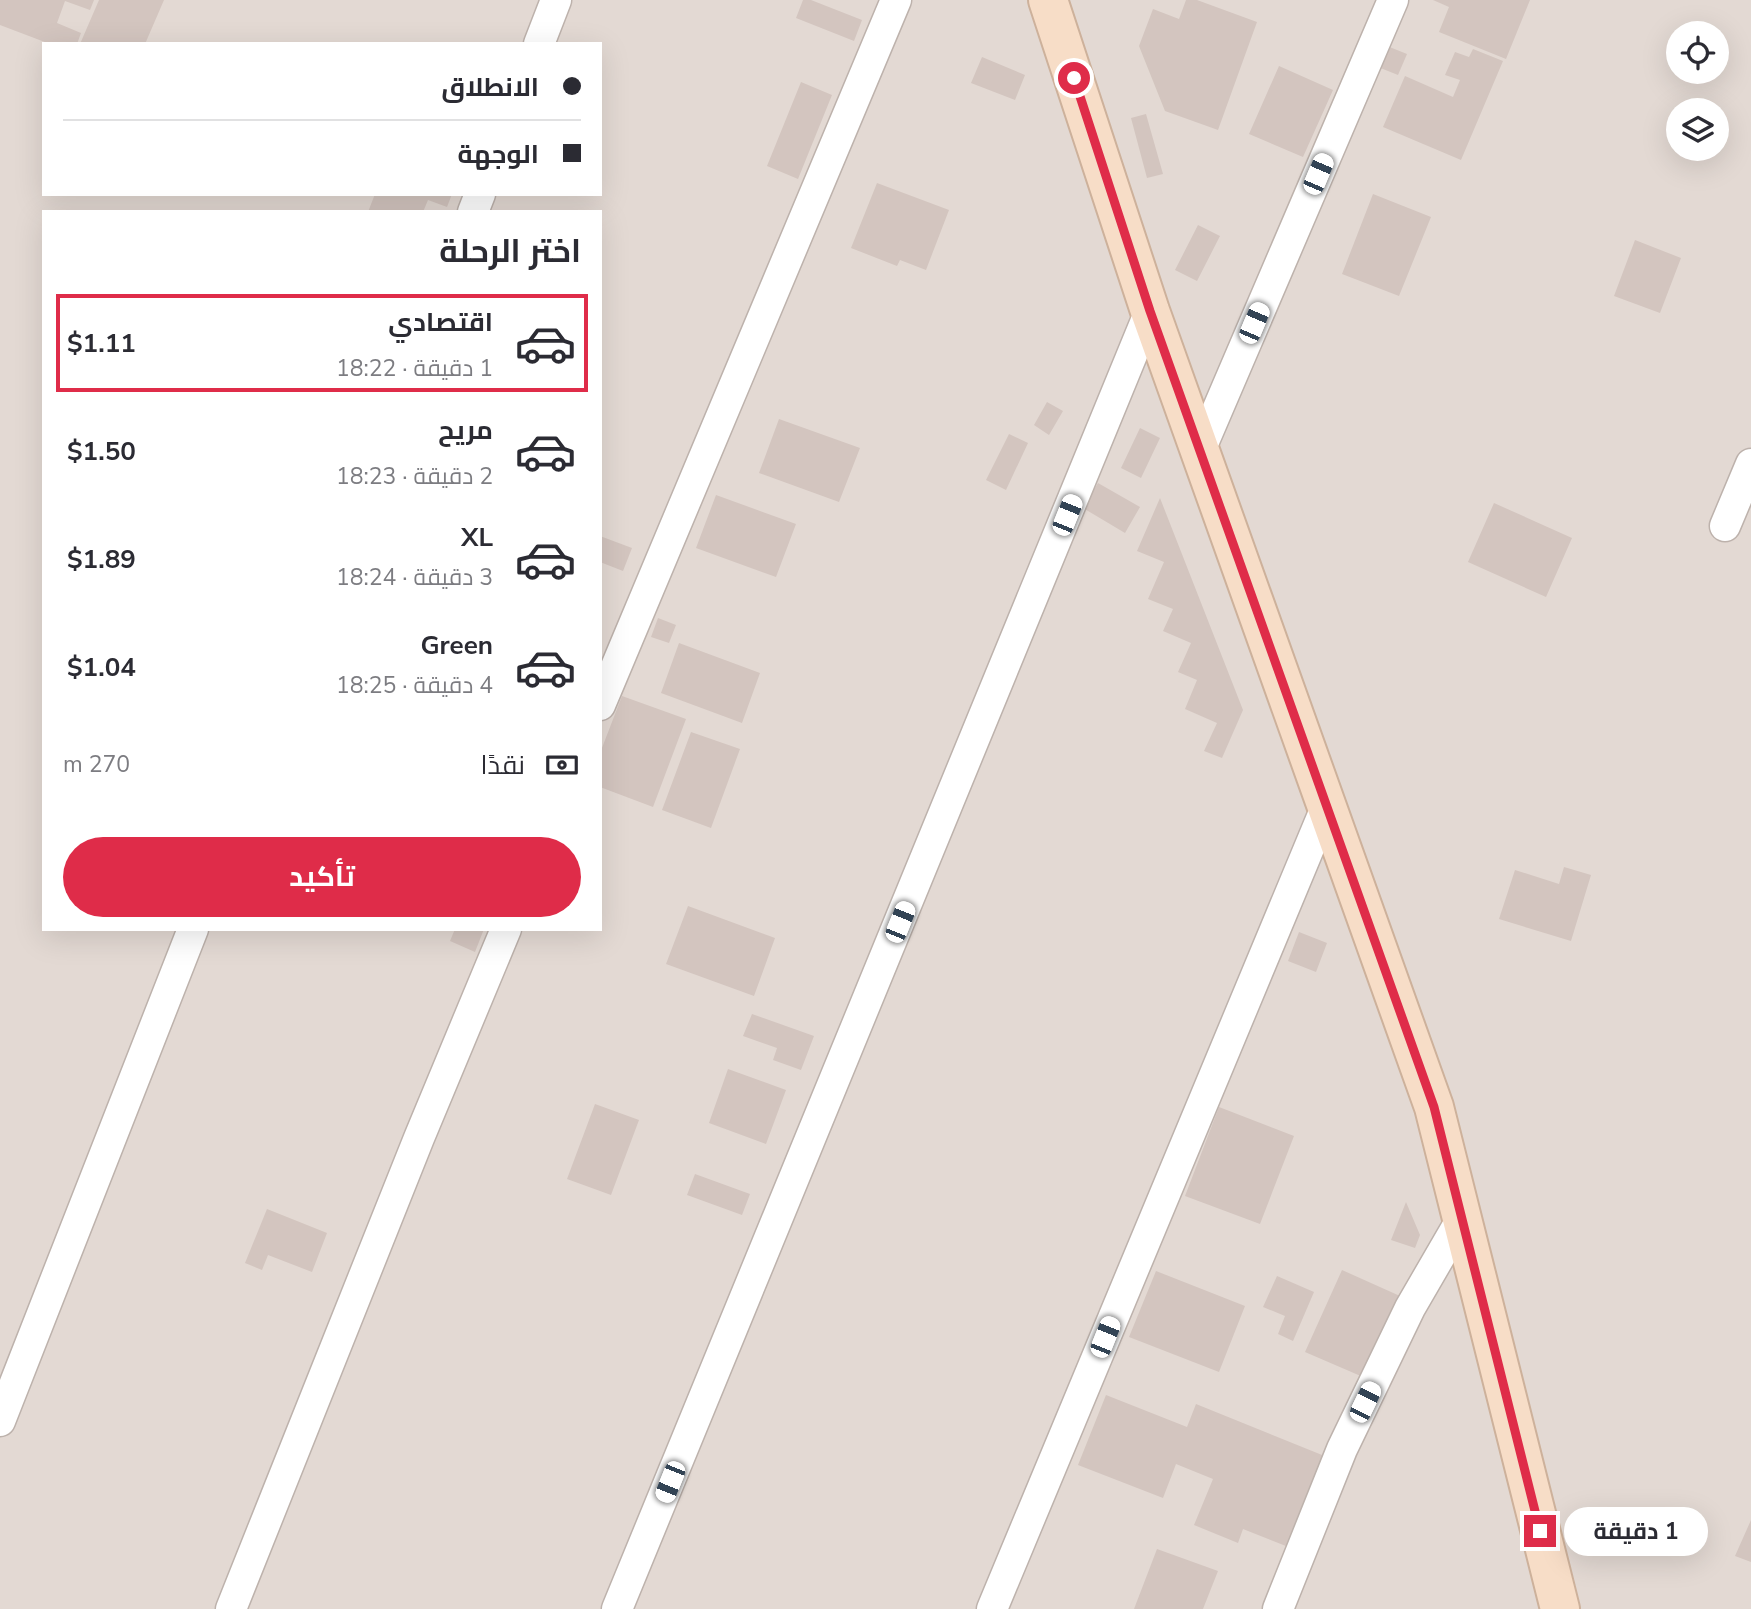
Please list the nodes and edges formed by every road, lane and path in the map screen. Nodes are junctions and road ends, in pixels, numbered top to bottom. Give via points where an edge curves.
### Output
1 (556, 0) edge
2 (896, 0) edge
3 (1048, 0) edge
4 (1393, 0) edge
5 (540, 42) edge
6 (1150, 311) junction
7 (1201, 448) junction
8 (1751, 464) edge
9 (1725, 526) dead end
10 (602, 700) edge
11 (1328, 805) junction
12 (192, 931) edge
13 (505, 931) edge
14 (1461, 1220) junction
15 (10, 1361) edge
16 (0, 1421) edge
17 (231, 1609) edge
18 (617, 1609) edge
19 (992, 1609) edge
20 (1278, 1609) edge
21 (1560, 1609) edge

1 - 5 street
2 - 10 street
3 - 6 street
4 - 7 street
6 - 7 street
6 - 18 street
7 - 11 street
8 - 9 street
11 - 14 street via 1434,1107
11 - 19 street
12 - 15 street
13 - 17 street
14 - 20 street via 1410,1308 1342,1449
14 - 21 street
15 - 16 street

